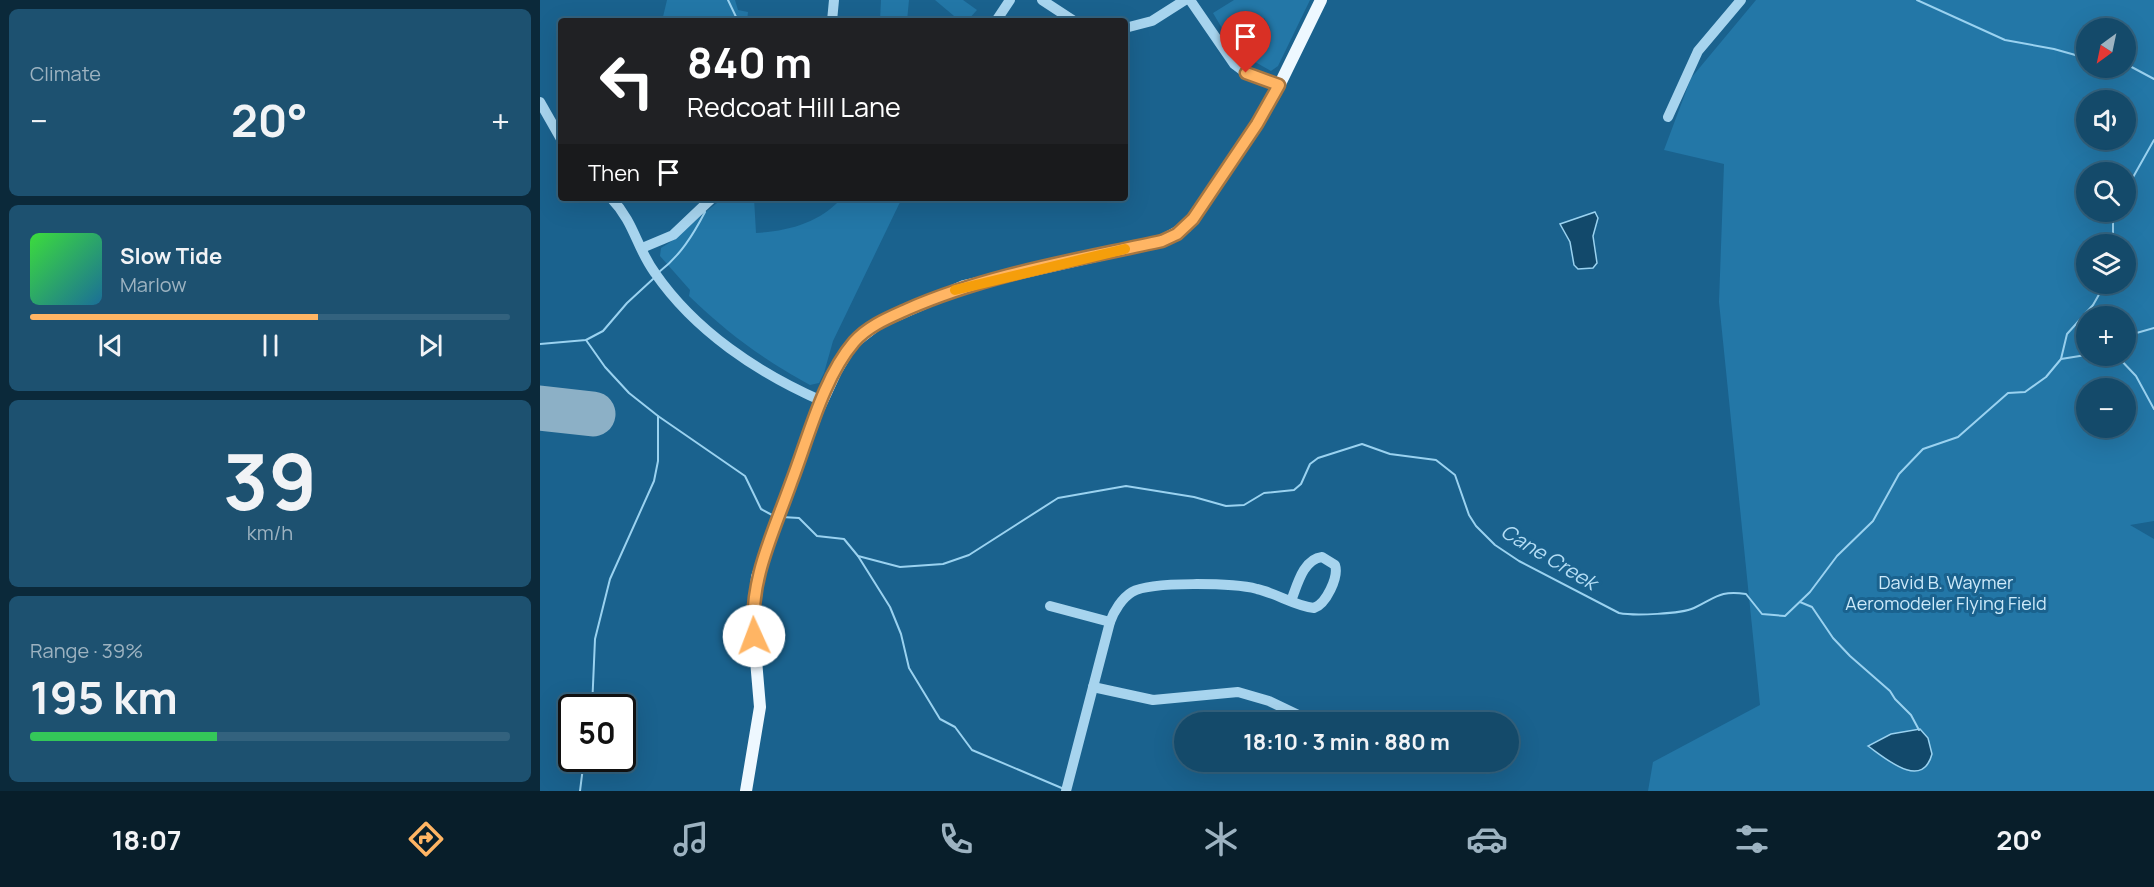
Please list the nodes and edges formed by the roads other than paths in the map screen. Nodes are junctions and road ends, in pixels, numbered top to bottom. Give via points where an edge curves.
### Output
1 (834, 0) edge
2 (1011, 0) edge
3 (1042, 0) edge
4 (1185, 0) edge
5 (1190, 0) edge
6 (1321, 0) edge
7 (1741, 0) edge
8 (832, 18) edge
9 (998, 18) edge
10 (1069, 18) edge
11 (1128, 27) edge
12 (1279, 85) junction
13 (540, 102) edge
14 (1668, 117) dead end
15 (558, 134) edge
16 (614, 201) edge
17 (709, 201) edge
18 (642, 248) junction
19 (822, 401) junction
20 (1291, 601) junction
21 (1050, 606) dead end
22 (1110, 622) junction
23 (1093, 687) junction
24 (1292, 712) edge
25 (746, 791) edge
26 (1066, 791) edge

1 - 8 street
2 - 9 street
3 - 10 street
4 - 11 street via 1152,21
5 - 12 street via 1234,64 1246,73
6 - 12 main road
7 - 14 street via 1698,51
12 - 19 main road via 1219,182 1193,219 1177,234 1162,241 964,286 892,316 852,344
13 - 15 street
16 - 18 street via 627,215
17 - 18 street via 673,235
18 - 19 street via 656,275 714,336 755,366
19 - 25 main road via 757,577 753,606 760,707
20 - 20 street via 1314,608 1322,604 1336,574 1335,565 1322,557 1312,560
20 - 22 street via 1245,587 1141,588 1125,598
21 - 22 street
22 - 23 street
23 - 24 street via 1153,700 1238,692
23 - 26 street

